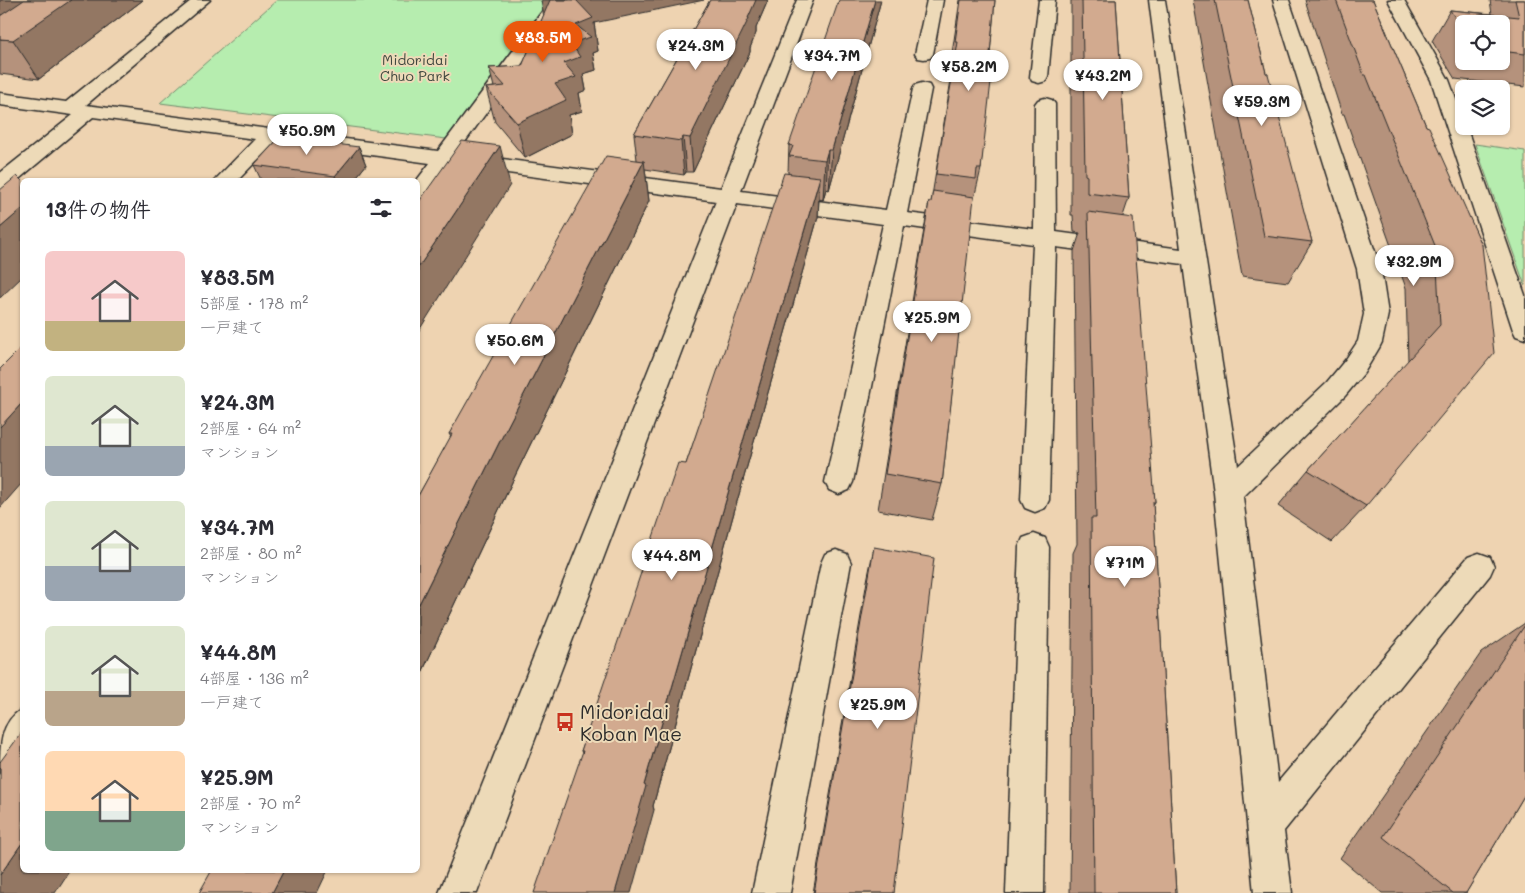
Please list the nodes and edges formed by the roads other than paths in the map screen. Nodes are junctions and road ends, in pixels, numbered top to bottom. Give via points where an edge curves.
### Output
1 (202, 0) edge
2 (560, 0) edge
3 (805, 0) edge
4 (936, 0) edge
5 (1047, 0) edge
6 (1157, 0) edge
7 (1281, 0) edge
8 (1396, 0) edge
9 (924, 54) dead end
10 (1039, 77) dead end
11 (922, 89) dead end
12 (0, 99) edge
13 (1045, 104) dead end
14 (80, 110) junction
15 (270, 135) junction
16 (443, 158) junction
17 (228, 178) edge
18 (0, 184) edge
19 (420, 190) edge
20 (729, 196) junction
21 (894, 218) junction
22 (1045, 238) junction
23 (1194, 258) junction
24 (1525, 330) edge
25 (839, 482) dead end
26 (1228, 493) junction
27 (1035, 500) dead end
28 (1034, 547) dead end
29 (836, 563) dead end
30 (1479, 566) dead end
31 (20, 729) edge
32 (0, 756) edge
33 (1266, 825) junction
34 (458, 893) edge
35 (771, 893) edge
36 (1025, 893) edge
37 (1273, 893) edge

1 - 14 street
2 - 16 street
3 - 20 street
4 - 9 street
5 - 10 street
6 - 23 street
7 - 26 street via 1369,269 1376,314 1370,342 1336,389
8 - 24 street via 1440,80
11 - 21 street
12 - 14 street
13 - 22 street
14 - 15 street
14 - 18 street
15 - 16 street
15 - 17 street
16 - 19 street
16 - 20 street via 591,187
20 - 21 street
20 - 34 street
21 - 22 street
21 - 25 street
22 - 23 street
22 - 27 street
23 - 26 street
26 - 33 street
28 - 36 street
29 - 35 street
30 - 33 street
31 - 32 street
33 - 37 street

